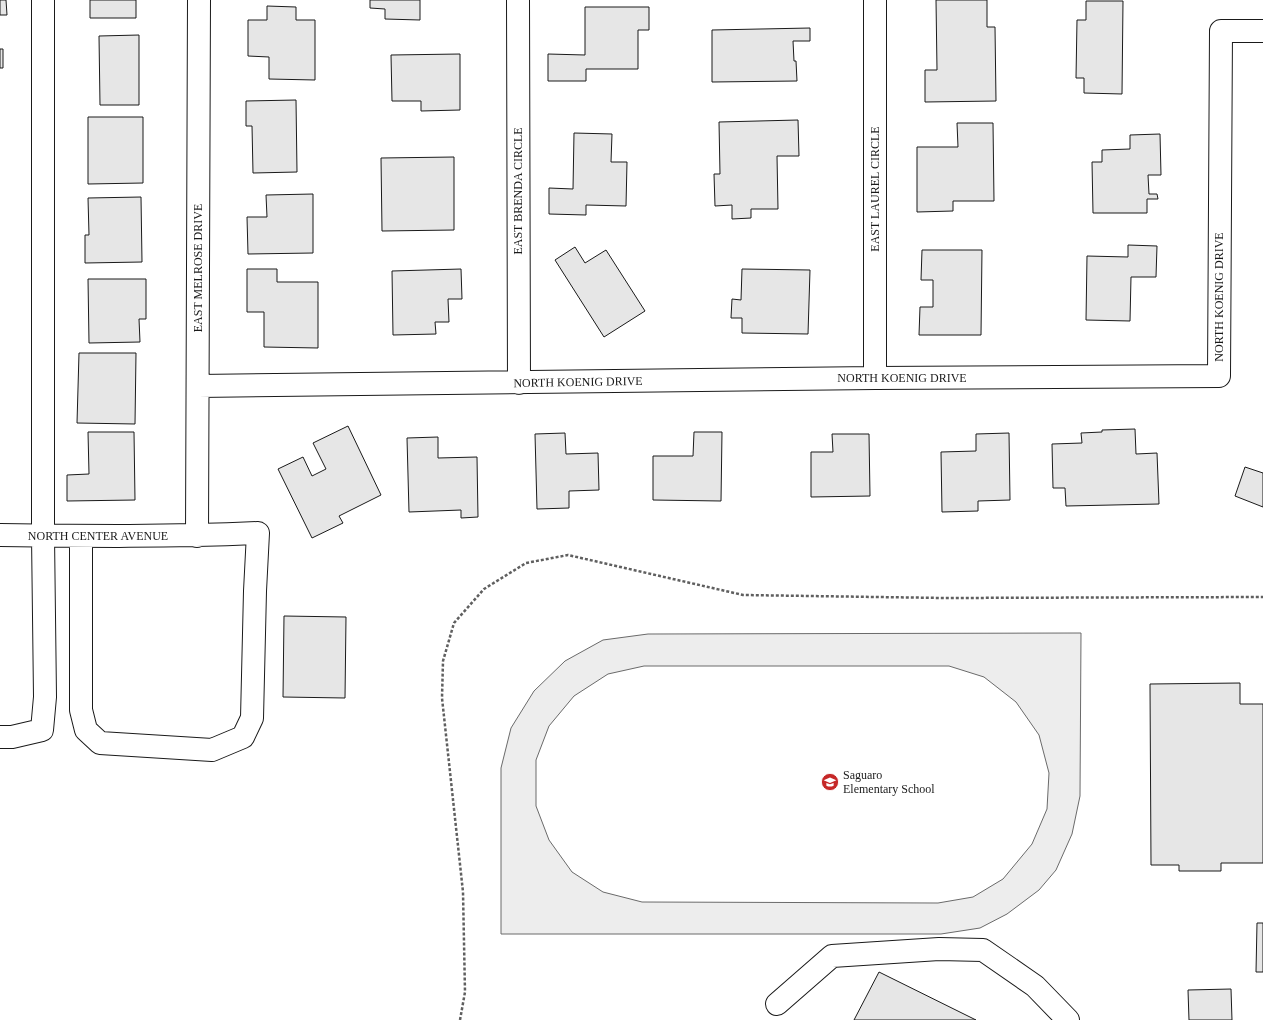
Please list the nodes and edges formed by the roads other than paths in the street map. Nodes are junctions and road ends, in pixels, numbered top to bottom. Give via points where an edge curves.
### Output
1 (43, 0) edge
2 (199, 0) edge
3 (518, 0) edge
4 (875, 0) edge
5 (1263, 30) edge
6 (875, 378) junction
7 (519, 383) junction
8 (198, 386) junction
9 (0, 535) edge
10 (43, 536) junction
11 (82, 536) junction
12 (197, 536) junction
13 (0, 737) edge
14 (777, 1004) dead end
15 (1068, 1020) edge

1 - 10 street
2 - 8 street, EAST MELROSE DRIVE
3 - 7 street, EAST BRENDA CIRCLE
4 - 6 street, EAST LAUREL CIRCLE
5 - 6 street, NORTH KOENIG DRIVE via 1221,31 1219,376
6 - 7 street, NORTH KOENIG DRIVE
7 - 8 street, NORTH KOENIG DRIVE
8 - 12 street, EAST MELROSE DRIVE
9 - 10 street, NORTH CENTER AVENUE
10 - 11 street, NORTH CENTER AVENUE
10 - 13 street via 45,697 42,730
11 - 12 street, NORTH CENTER AVENUE
11 - 12 street, NORTH CENTER AVENUE via 82,710 86,730 100,743 212,750 243,737 252,718 258,533
14 - 15 street via 832,956 939,949 983,950 1035,986

